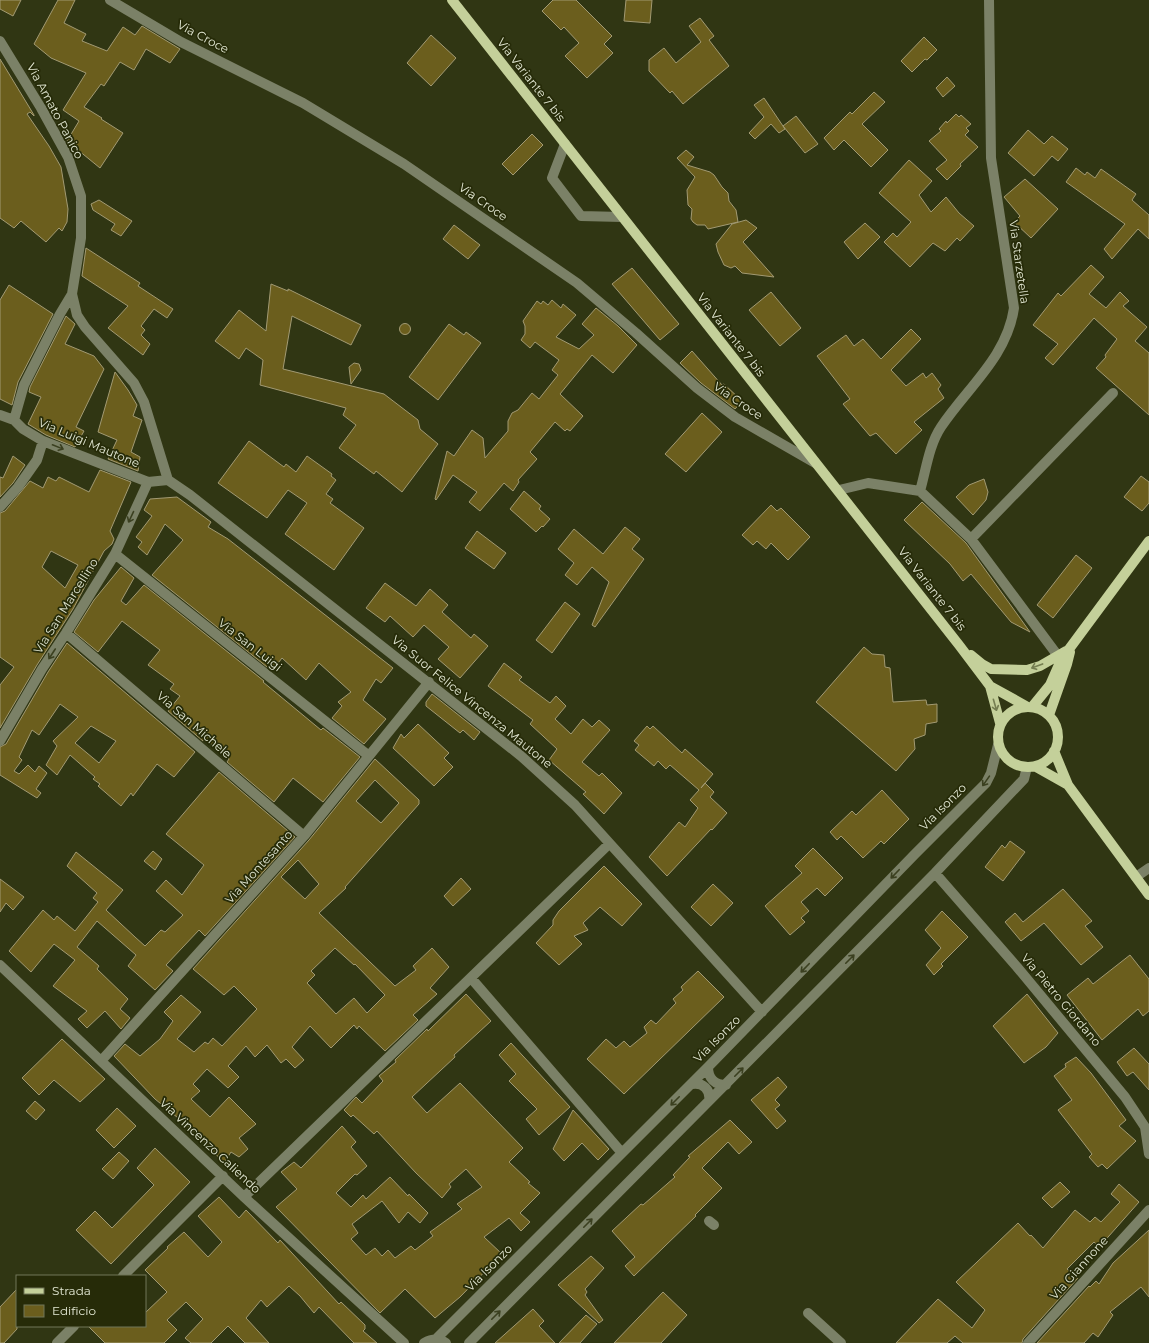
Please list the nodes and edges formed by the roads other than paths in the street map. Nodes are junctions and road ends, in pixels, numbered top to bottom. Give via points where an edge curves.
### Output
1 (110, 0) edge
2 (452, 0) edge
3 (989, 0) edge
4 (0, 41) edge
5 (565, 144) junction
6 (622, 217) junction
7 (72, 294) junction
8 (1114, 393) dead end
9 (0, 414) edge
10 (14, 420) junction
11 (43, 441) junction
12 (815, 463) junction
13 (168, 480) junction
14 (148, 482) junction
15 (839, 490) junction
16 (920, 491) junction
17 (0, 507) edge
18 (971, 539) junction
19 (1149, 541) edge
20 (115, 554) junction
21 (66, 633) junction
22 (959, 645) junction
23 (1071, 648) junction
24 (1060, 658) junction
25 (429, 682) junction
26 (990, 686) junction
27 (1029, 707) junction
28 (1049, 716) junction
29 (1000, 723) junction
30 (0, 741) edge
31 (998, 745) junction
32 (1054, 751) junction
33 (369, 756) junction
34 (1031, 767) junction
35 (1068, 786) junction
36 (304, 836) junction
37 (609, 844) junction
38 (1149, 868) edge
39 (935, 873) junction
40 (1136, 877) junction
41 (1149, 895) edge
42 (0, 965) edge
43 (471, 978) junction
44 (762, 1012) junction
45 (101, 1061) junction
46 (708, 1067) junction
47 (692, 1084) junction
48 (726, 1084) junction
49 (709, 1101) junction
50 (622, 1153) junction
51 (1149, 1154) edge
52 (223, 1176) junction
53 (244, 1197) junction
54 (1149, 1210) edge
55 (125, 1275) edge
56 (808, 1312) dead end
57 (73, 1327) edge
58 (436, 1339) junction
59 (56, 1343) edge
60 (404, 1343) edge
61 (424, 1343) edge
62 (446, 1343) edge
63 (469, 1343) edge
64 (841, 1343) edge
65 (1028, 1343) edge

1 - 12 street, Via Croce via 182,42 303,103 404,164 577,283 697,388 735,417
2 - 5 main road, Via Variante 7 bis
3 - 16 street, Via Starzetella via 991,158 1014,308 1001,347 933,442
4 - 7 street, Via Amato Panico via 68,157 81,196 81,238
5 - 6 main road, Via Variante 7 bis
5 - 6 street via 552,178 581,216
6 - 12 main road, Via Variante 7 bis
7 - 10 street via 24,385
7 - 13 street, Via Amato Panico via 77,315 134,383 144,402
8 - 18 street
9 - 10 street, Via Luigi Mautone
10 - 11 street, Via Luigi Mautone via 23,429
11 -> 14 street, Via Luigi Mautone
11 - 17 street via 37,460
12 - 15 main road, Via Variante 7 bis
13 - 14 street
13 - 25 street, Via Suor Felice Vincenza Mautone
14 -> 20 street, Via San Marcellino
15 - 16 street via 868,483
15 - 22 main road, Via Variante 7 bis
16 - 18 street
18 - 24 street
19 - 23 main road
20 - 21 street, Via San Marcellino
20 - 33 street, Via San Luigi
21 -> 30 street, Via San Marcellino
21 - 36 street, Via San Michele
24 -> 22 main road via 1027,670 991,669
22 - 26 main road, Via Variante 7 bis
23 - 24 main road
23 - 28 main road
24 - 27 main road via 1050,685
25 - 33 street, Via Montesanto
25 - 37 street, Via Suor Felice Vincenza Mautone via 521,756 575,805
26 - 27 main road, Via Variante 7 bis
26 -> 29 main road, Via Variante 7 bis
27 - 28 main road via 1042,710
27 - 29 main road via 1017,708
28 - 32 main road via 1058,732 1058,742
29 - 31 main road
31 - 34 main road via 1009,761
31 -> 44 street, Via Isonzo via 996,759 986,783
32 - 34 main road via 1043,764
32 - 35 main road
33 - 36 street, Via Montesanto
34 - 35 main road
34 - 39 street via 1024,779
35 - 40 main road
36 - 45 street, Via Montesanto
37 - 43 street
37 - 44 street, Via Suor Felice Vincenza Mautone
38 - 40 street
48 -> 39 street
39 - 51 street, Via Pietro Giordano via 1125,1097 1144,1126
40 - 41 main road
42 - 45 street, Via Vincenzo Caliendo
43 - 50 street
43 - 53 street
44 - 46 street, Via Isonzo
45 - 52 street, Via Vincenzo Caliendo
46 - 47 street, Via Isonzo
46 - 48 street via 712,1080
47 - 49 street via 706,1088
47 -> 50 street, Via Isonzo
48 - 49 street
63 -> 49 street
50 - 58 street, Via Isonzo
52 - 53 street, Via Vincenzo Caliendo
52 - 55 street
53 - 60 street, Via Vincenzo Caliendo
54 - 65 street, Via Giannone
56 - 64 street
57 - 59 street
58 - 61 street
58 - 62 street

